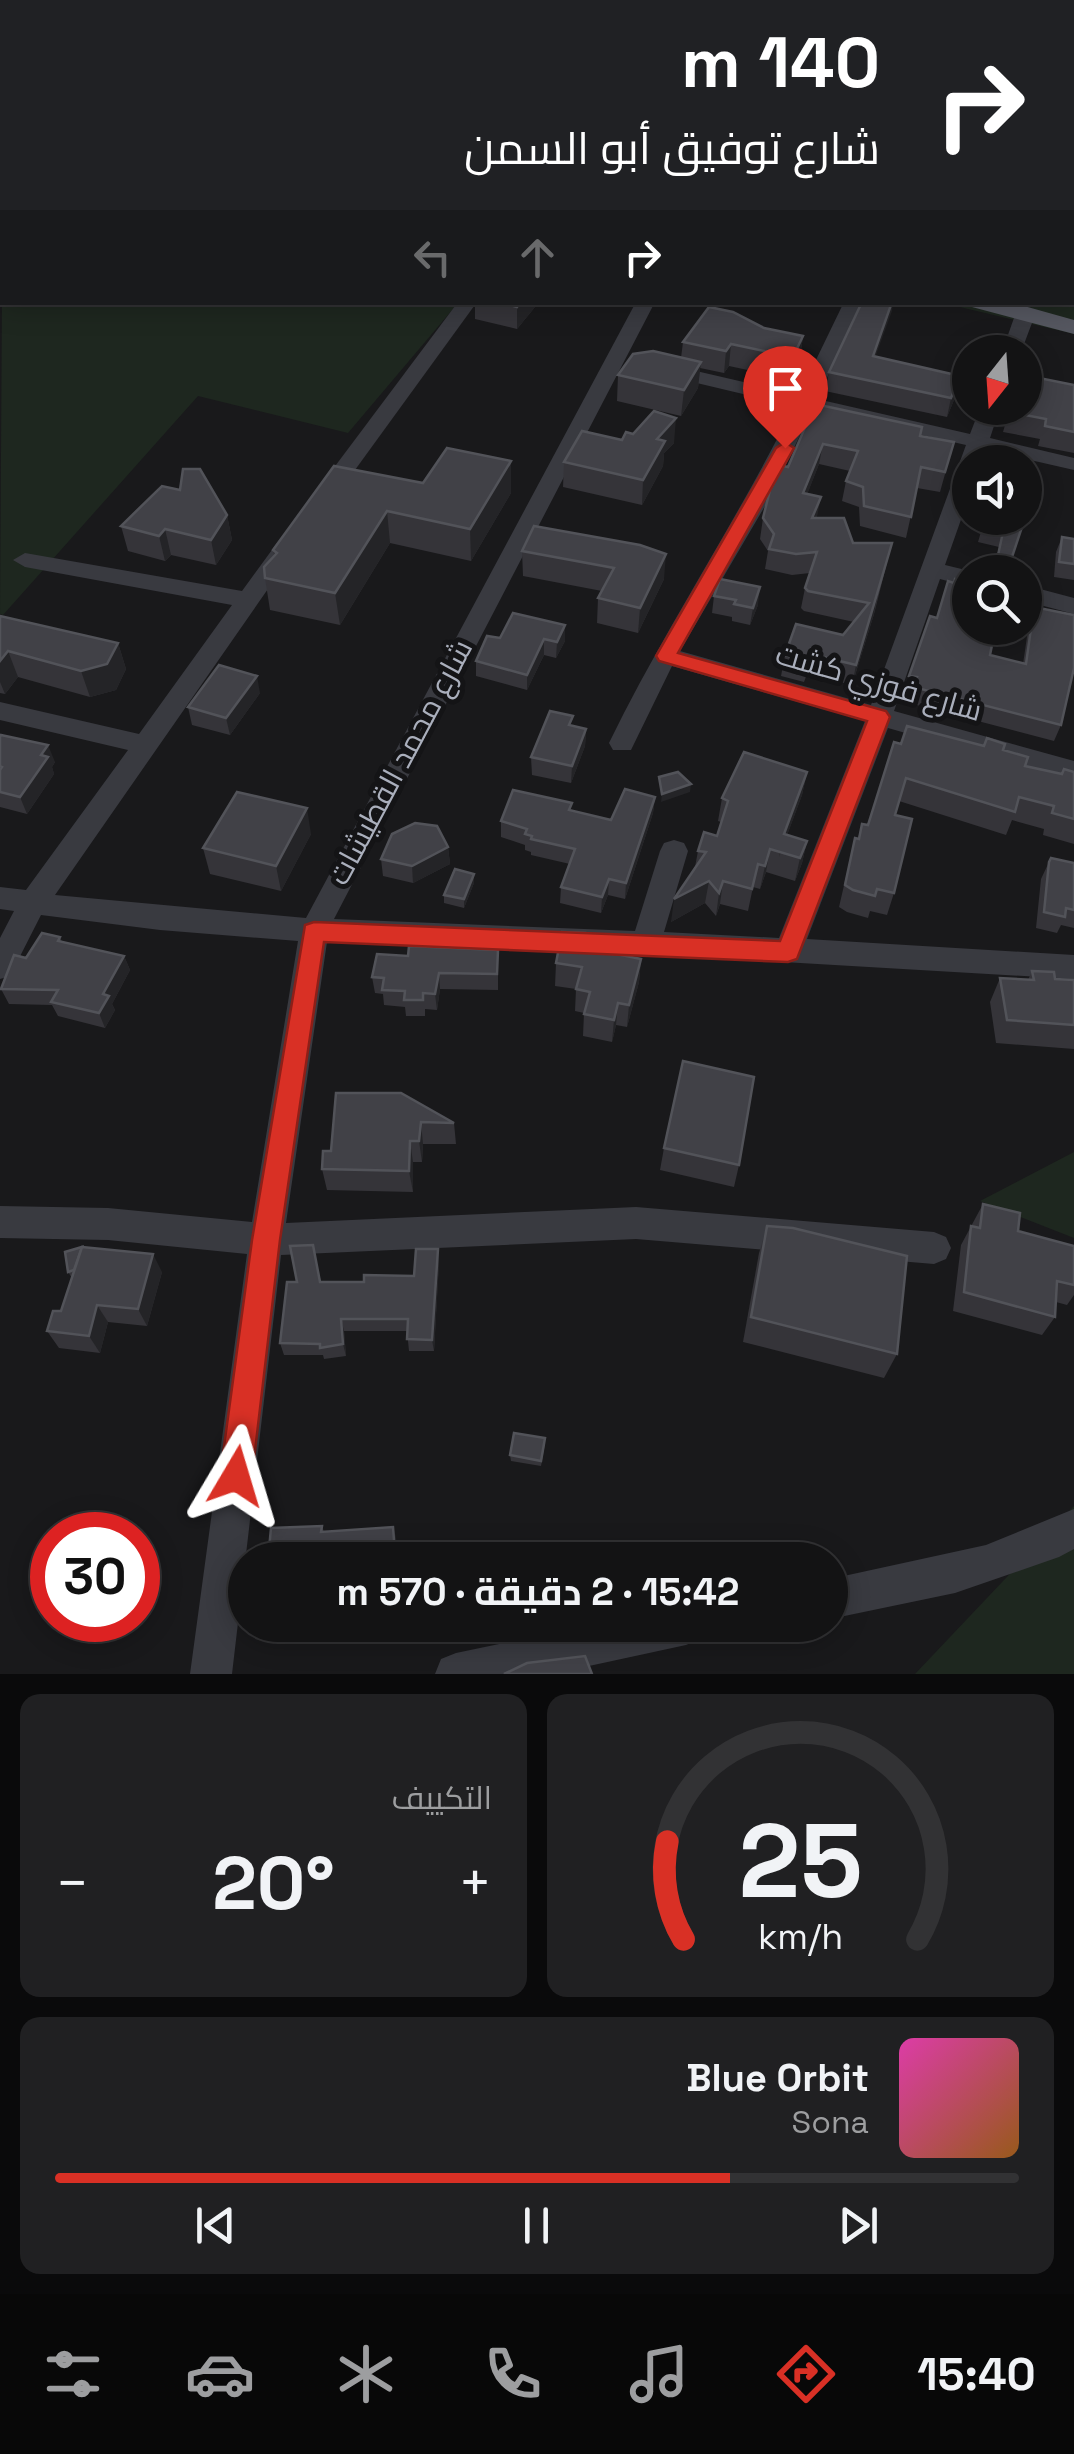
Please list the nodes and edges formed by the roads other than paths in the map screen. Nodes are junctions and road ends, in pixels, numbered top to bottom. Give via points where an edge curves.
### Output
1 (466, 305) edge
2 (645, 305) edge
3 (853, 305) edge
4 (1000, 305) edge
5 (1026, 309) edge
6 (1074, 315) edge
7 (1074, 327) edge
8 (1017, 335) edge
9 (633, 363) junction
10 (808, 402) junction
11 (984, 425) edge
12 (978, 441) junction
13 (1074, 464) edge
14 (26, 560) dead end
15 (929, 569) junction
16 (952, 575) edge
17 (1042, 598) edge
18 (248, 600) junction
19 (1074, 606) edge
20 (666, 656) junction
21 (0, 711) edge
22 (879, 717) junction
23 (622, 743) dead end
24 (148, 745) junction
25 (1074, 771) edge
26 (674, 852) dead end
27 (0, 898) edge
28 (33, 903) junction
29 (314, 932) junction
30 (646, 943) junction
31 (788, 952) junction
32 (0, 967) edge
33 (1074, 967) edge
34 (0, 1222) edge
35 (266, 1240) junction
36 (934, 1248) dead end
37 (1074, 1528) edge
38 (848, 1596) edge
39 (606, 1642) edge
40 (211, 1674) edge
41 (456, 1674) edge

1 - 18 street
2 - 9 street, شارع محمد القطيشات
3 - 10 street
4 - 5 main road
5 - 6 main road
5 - 7 main road
5 - 8 street
9 - 10 street
9 - 29 street, شارع محمد القطيشات
10 - 12 street
10 - 20 street
11 - 12 street
12 - 13 street
12 - 15 street
14 - 18 street
15 - 16 street
15 - 22 street
17 - 19 street
18 - 24 street
20 - 22 street, شارع فوزي كشت
20 - 23 street
21 - 24 street
22 - 25 street, شارع فوزي كشت
22 - 31 street
24 - 28 street
26 - 30 street
27 - 28 street
28 - 29 street via 147,920
28 - 32 street
29 - 30 street
29 - 35 street, شارع محمد القطيشات
30 - 31 street
31 - 33 street
34 - 35 street via 108,1224
35 - 36 street via 636,1223
35 - 40 street, شارع محمد القطيشات
37 - 38 street via 995,1563
39 - 41 street

